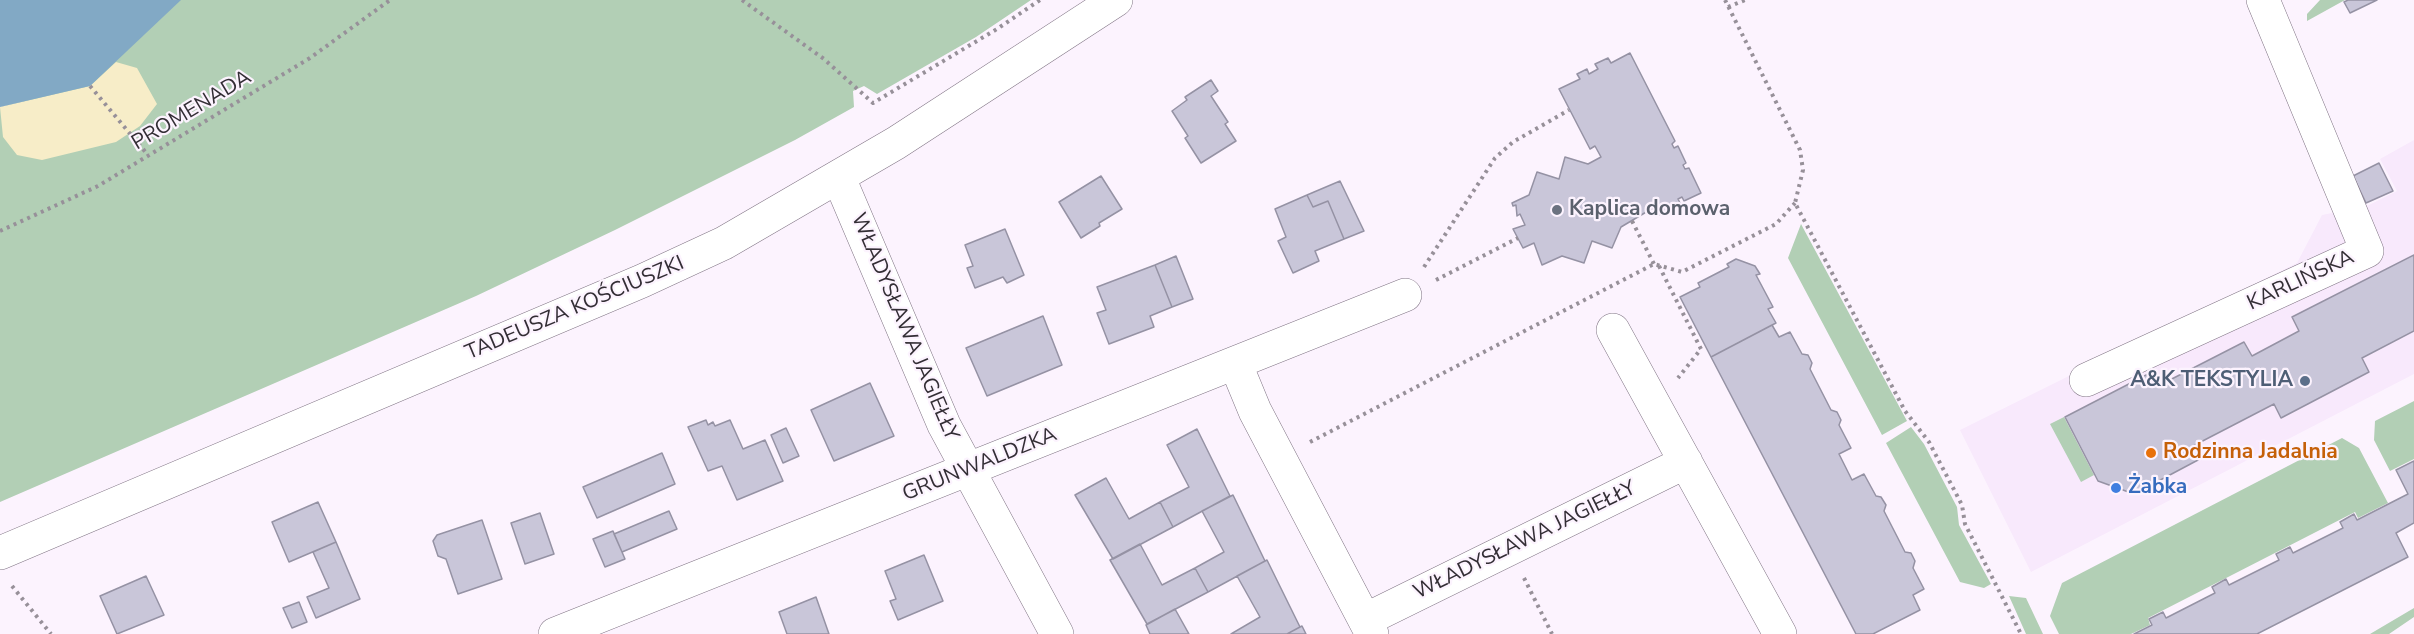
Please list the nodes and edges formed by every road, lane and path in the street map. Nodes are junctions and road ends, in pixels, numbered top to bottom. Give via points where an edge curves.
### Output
1 (390, 0) edge
2 (742, 0) edge
3 (1040, 0) edge
4 (1116, 0) edge
5 (1725, 0) edge
6 (1745, 0) edge
7 (2263, 0) edge
8 (1728, 7) junction
9 (90, 86) dead end
10 (1569, 110) dead end
11 (148, 155) junction
12 (839, 178) junction
13 (1795, 203) junction
14 (1632, 221) dead end
15 (0, 231) edge
16 (1518, 238) dead end
17 (1656, 265) junction
18 (1405, 295) junction
19 (1613, 330) dead end
20 (1236, 365) junction
21 (2086, 380) dead end
22 (1683, 388) dead end
23 (1280, 458) junction
24 (1686, 462) junction
25 (968, 470) junction
26 (1510, 547) junction
27 (0, 553) edge
28 (12, 586) dead end
29 (1368, 627) edge
30 (51, 634) edge
31 (555, 634) edge
32 (1057, 634) edge
33 (1552, 634) edge
34 (1780, 634) edge
35 (2021, 634) edge

1 - 11 path, PROMENADA via 310,58
2 - 3 path via 824,59 873,103
4 - 12 street, TADEUSZA KOŚCIUSZKI
5 - 8 path
6 - 8 path
7 - 21 street, KARLIŃSKA via 2367,250
8 - 13 path via 1800,150 1803,170
9 - 11 path
10 - 18 path via 1513,142 1495,158
11 - 15 path, PROMENADA via 55,208
12 - 25 street, WŁADYSŁAWA JAGIEŁŁY via 944,425
12 - 27 street, TADEUSZA KOŚCIUSZKI via 724,243 642,281
13 - 17 path via 1776,224 1682,272
13 - 35 path via 1905,411 1929,442
14 - 17 path
16 - 18 path
17 - 22 path via 1701,349 1678,377
17 - 23 path
18 - 20 street, GRUNWALDZKA
19 - 24 street
20 - 23 street, WŁADYSŁAWA JAGIEŁŁY
20 - 25 street, GRUNWALDZKA
23 - 29 street, WŁADYSŁAWA JAGIEŁŁY
24 - 26 street, WŁADYSŁAWA JAGIEŁŁY
24 - 34 street
25 - 31 street, GRUNWALDZKA
25 - 32 street, WŁADYSŁAWA JAGIEŁŁY
26 - 29 street, WŁADYSŁAWA JAGIEŁŁY
26 - 33 path
28 - 30 path

